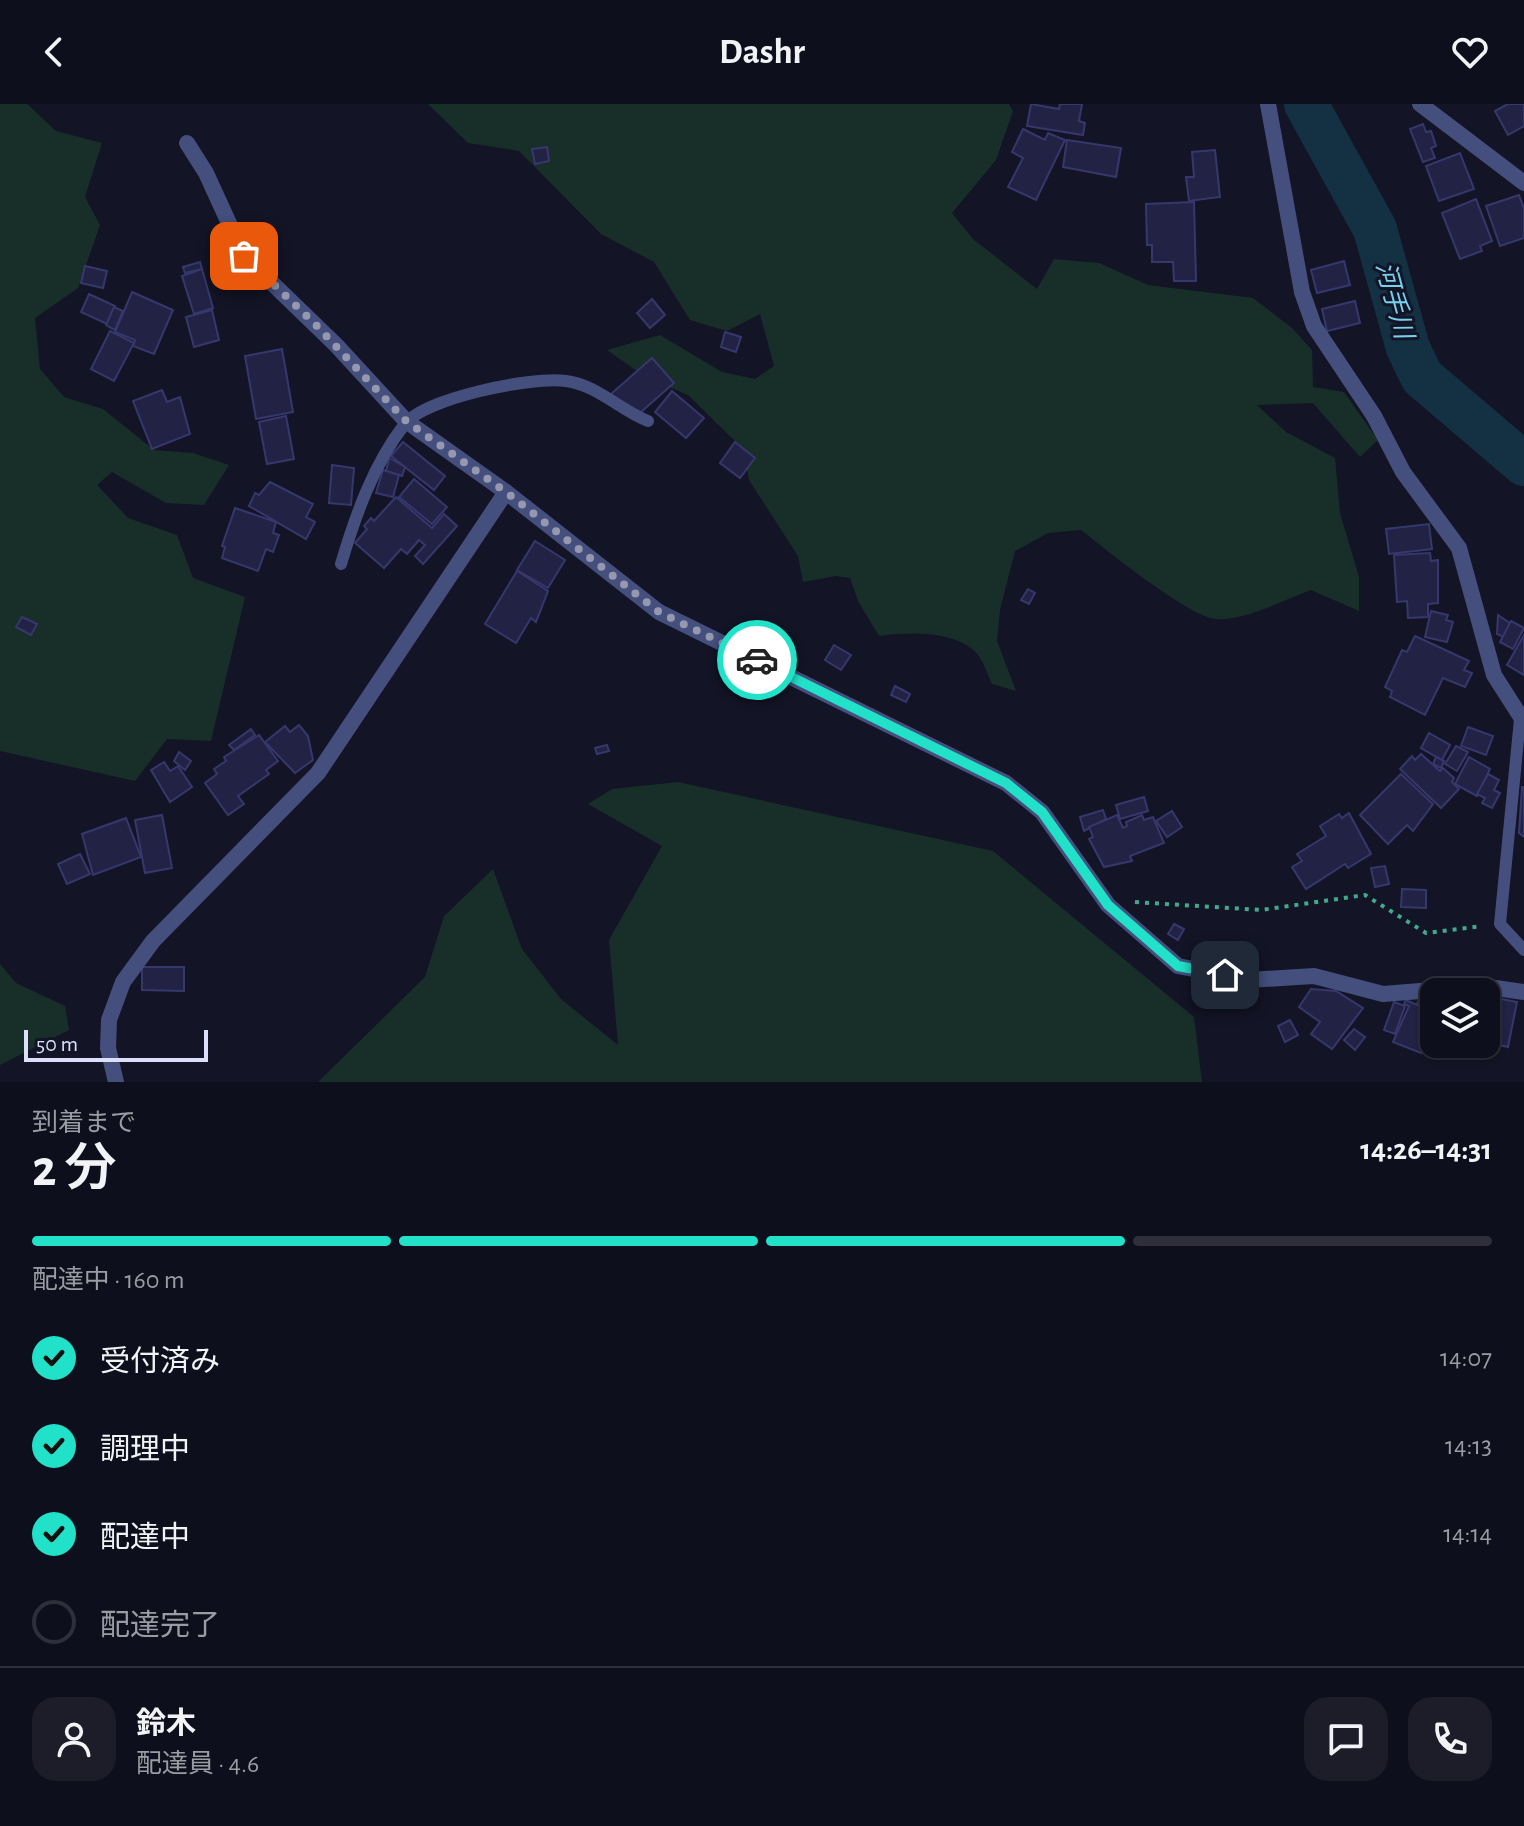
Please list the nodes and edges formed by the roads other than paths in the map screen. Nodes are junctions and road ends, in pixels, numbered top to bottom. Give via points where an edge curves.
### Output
1 (1268, 104) edge
2 (1420, 104) edge
3 (187, 143) dead end
4 (1524, 183) edge
5 (406, 421) junction
6 (648, 421) dead end
7 (506, 492) junction
8 (341, 564) dead end
9 (1522, 720) edge
10 (1524, 950) edge
11 (1524, 992) edge
12 (116, 1082) edge

1 - 9 street via 1302,292 1314,326 1374,416 1403,472 1459,548 1494,675
2 - 4 street
3 - 5 street via 244,256
5 - 6 lane via 476,389 566,381 594,389 623,411
5 - 7 street
5 - 8 lane via 348,531
7 - 11 street via 659,612 1006,783 1042,812 1108,905 1178,966 1248,980 1314,976 1383,994 1482,986
7 - 12 street via 318,773 153,941 123,982 109,1020 108,1048
9 - 10 lane via 1500,924

